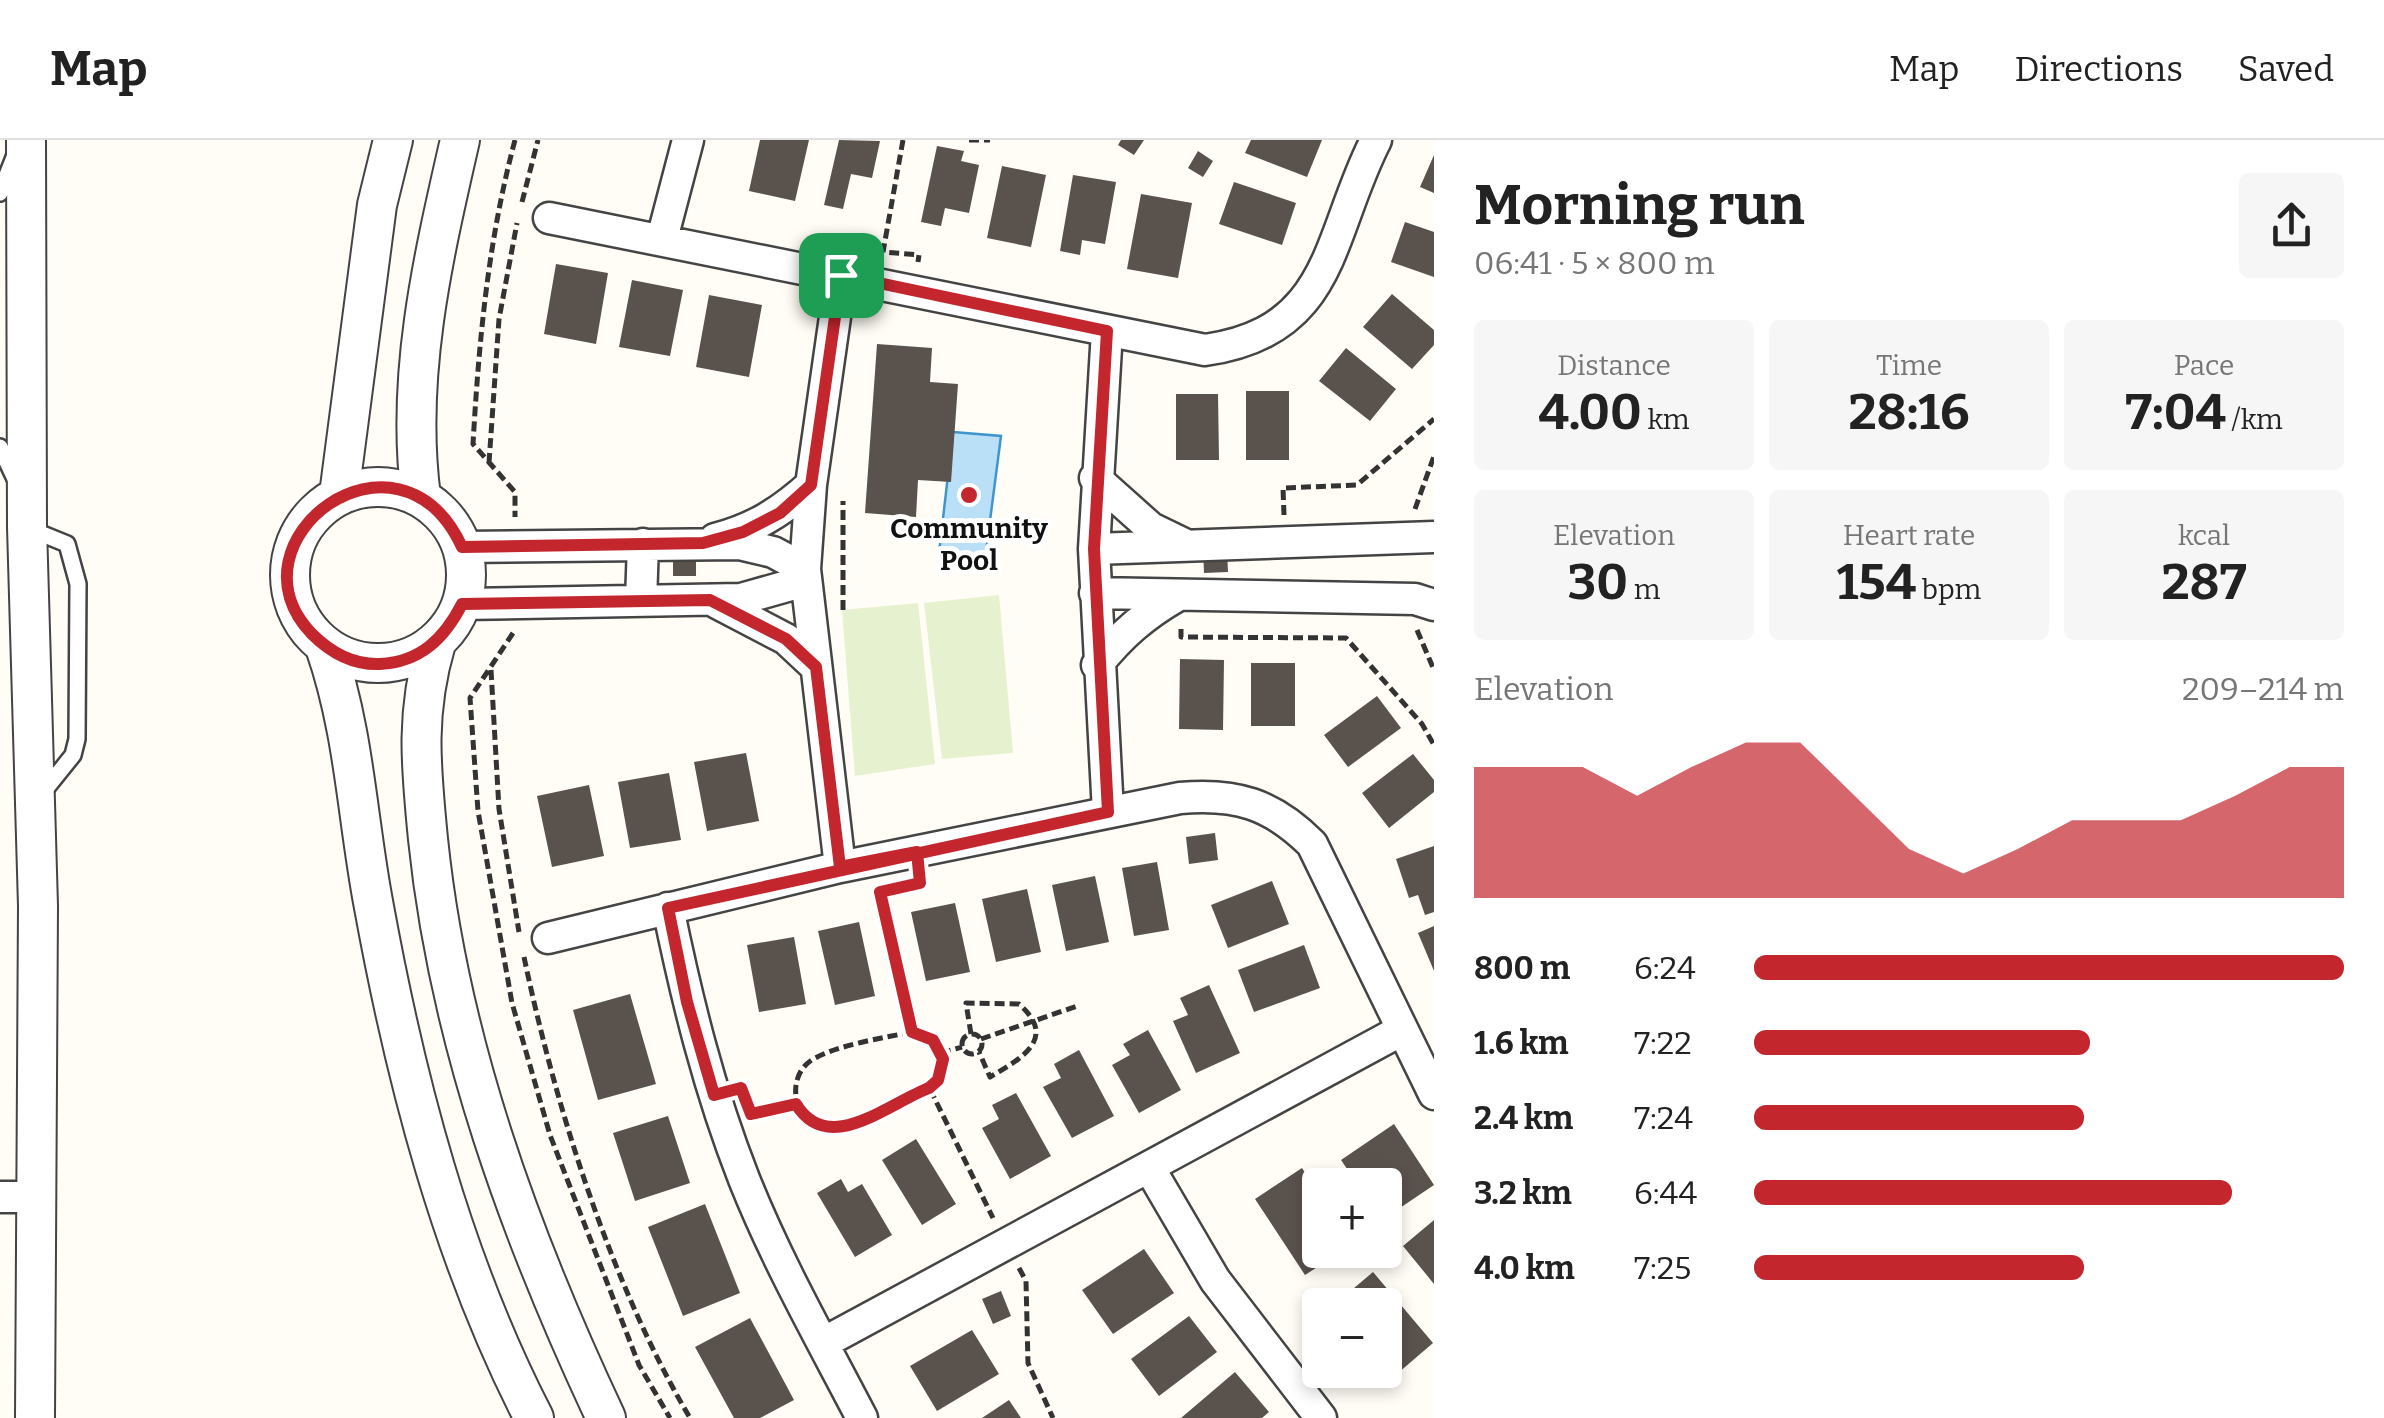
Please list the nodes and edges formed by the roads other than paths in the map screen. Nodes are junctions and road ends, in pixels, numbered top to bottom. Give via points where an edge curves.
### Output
1 (24, 140) edge
2 (393, 140) edge
3 (460, 140) edge
4 (688, 140) edge
5 (1376, 140) edge
6 (0, 194) edge
7 (549, 218) dead end
8 (662, 238) junction
9 (841, 275) junction
10 (1107, 331) junction
11 (0, 447) edge
12 (1096, 478) junction
13 (811, 485) junction
14 (340, 495) junction
15 (421, 498) junction
16 (27, 516) junction
17 (1434, 537) edge
18 (703, 543) junction
19 (1252, 543) junction
20 (642, 544) junction
21 (1185, 544) junction
22 (462, 547) junction
23 (1094, 549) junction
24 (805, 575) junction
25 (1094, 593) junction
26 (1179, 595) junction
27 (1250, 597) junction
28 (710, 600) junction
29 (641, 601) junction
30 (462, 604) junction
31 (1434, 605) edge
32 (436, 643) junction
33 (325, 647) junction
34 (1097, 665) junction
35 (816, 667) junction
36 (1108, 812) junction
37 (840, 867) junction
38 (668, 908) junction
39 (548, 938) dead end
40 (1400, 1032) junction
41 (1434, 1094) edge
42 (1150, 1168) junction
43 (17, 1197) edge
44 (822, 1343) junction
45 (35, 1418) edge
46 (534, 1418) edge
47 (606, 1418) edge
48 (862, 1418) edge
49 (1321, 1418) edge

1 - 6 lane
1 - 16 street
2 - 14 street via 377,205
3 - 15 street via 414,398
4 - 8 street
5 - 10 street via 1312,296 1290,318 1250,340 1206,350
7 - 8 street
8 - 9 street
9 - 10 street
9 - 13 street
10 - 12 street
11 - 16 lane
12 - 21 street via 1151,528
12 - 23 street
13 - 18 street via 780,513
13 - 24 street
14 - 15 street via 394,488
14 - 33 street via 306,525 289,567 291,597
15 - 22 street via 453,528
16 - 43 street via 38,906
17 - 19 street
18 - 20 street
18 - 24 street via 756,548
19 - 21 street
19 - 27 street
20 - 22 street
20 - 29 street
21 - 23 street
22 - 30 street
23 - 25 street
24 - 28 street via 741,599
24 - 35 street
25 - 26 street
25 - 34 street
26 - 27 street
26 - 34 street via 1147,613
27 - 31 street via 1415,599
28 - 29 street
28 - 35 street via 786,639
29 - 30 street
30 - 32 street
32 - 33 street via 416,656 369,664
32 - 47 street via 418,733 433,888 454,995 518,1213
33 - 46 street via 351,734 372,900 426,1138 464,1254
34 - 36 street
35 - 37 street
36 - 37 street
36 - 40 street via 1217,794 1253,801 1286,818 1312,844 1330,877
37 - 38 street
38 - 39 street
38 - 44 street via 714,1095 781,1263
40 - 41 street
40 - 42 street
42 - 44 street
42 - 49 street via 1215,1280
43 - 45 street
44 - 48 street

